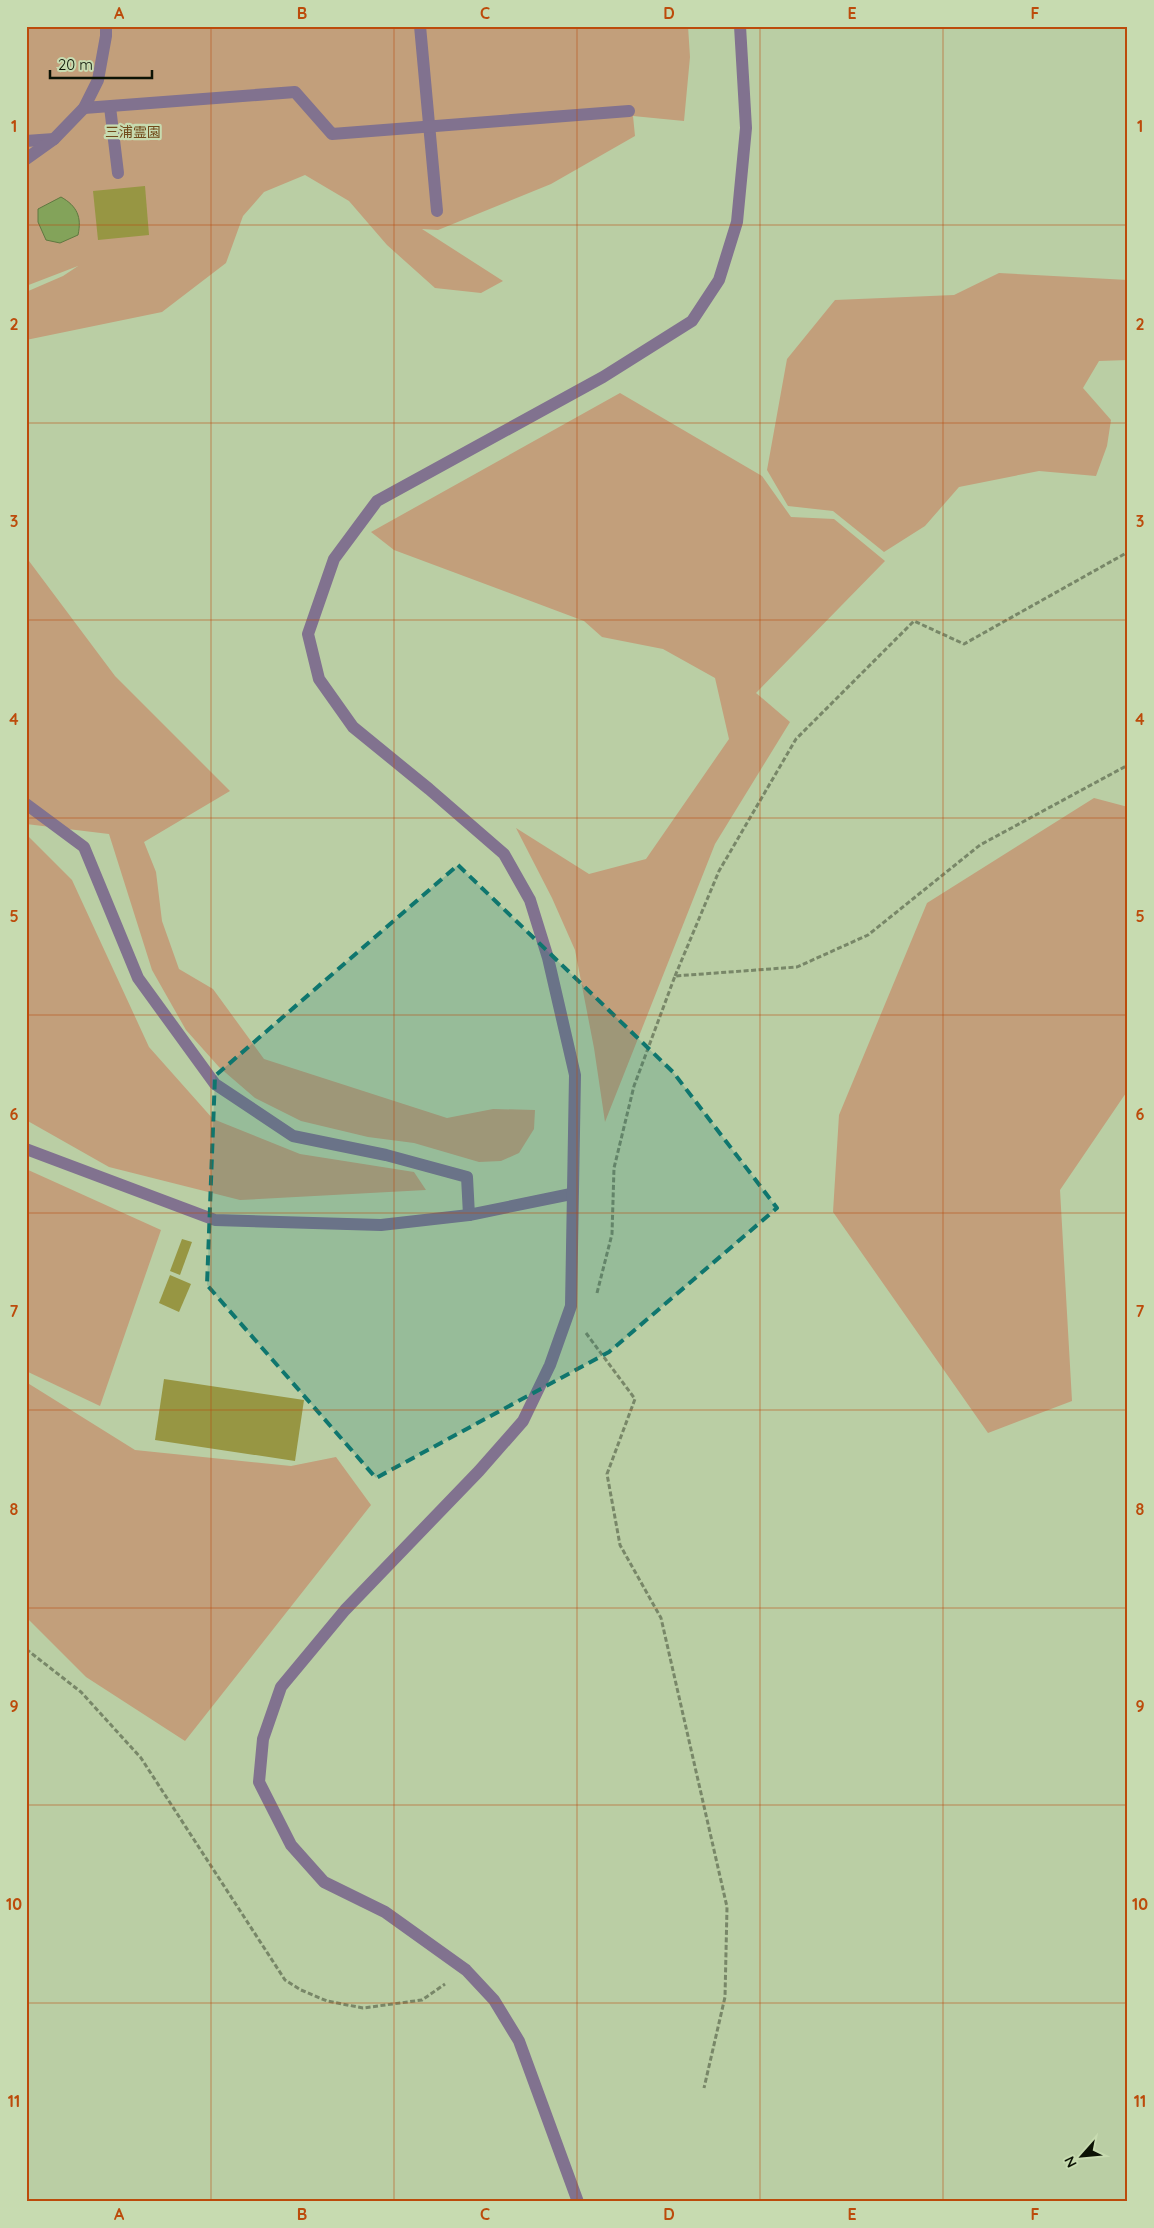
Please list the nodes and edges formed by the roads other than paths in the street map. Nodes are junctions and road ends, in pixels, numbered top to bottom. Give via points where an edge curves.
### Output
1 (106, 26) edge
2 (420, 26) edge
3 (740, 26) edge
4 (110, 107) junction
5 (84, 108) junction
6 (629, 111) dead end
7 (428, 126) junction
8 (54, 139) junction
9 (26, 141) edge
10 (26, 158) edge
11 (118, 173) dead end
12 (437, 211) dead end
13 (26, 804) edge
14 (26, 1149) edge
15 (572, 1194) junction
16 (469, 1215) junction
17 (578, 2202) edge

1 - 5 street via 98,80
2 - 7 street
3 - 15 street via 746,128 737,222 719,280 692,321 604,377 377,501 334,559 308,634 319,679 353,727 504,854 530,900 548,958 575,1075
4 - 5 street
4 - 7 street via 295,92 332,134
4 - 11 street
5 - 8 street
6 - 7 street
7 - 12 street
8 - 9 street
8 - 10 street
13 - 16 street via 84,847 138,978 215,1084 293,1136 386,1155 467,1177
14 - 16 street via 215,1220 381,1225
15 - 16 street
15 - 17 street via 571,1306 550,1365 523,1421 345,1610 281,1687 262,1739 259,1782 291,1845 324,1882 385,1912 466,1970 494,2000 519,2041

